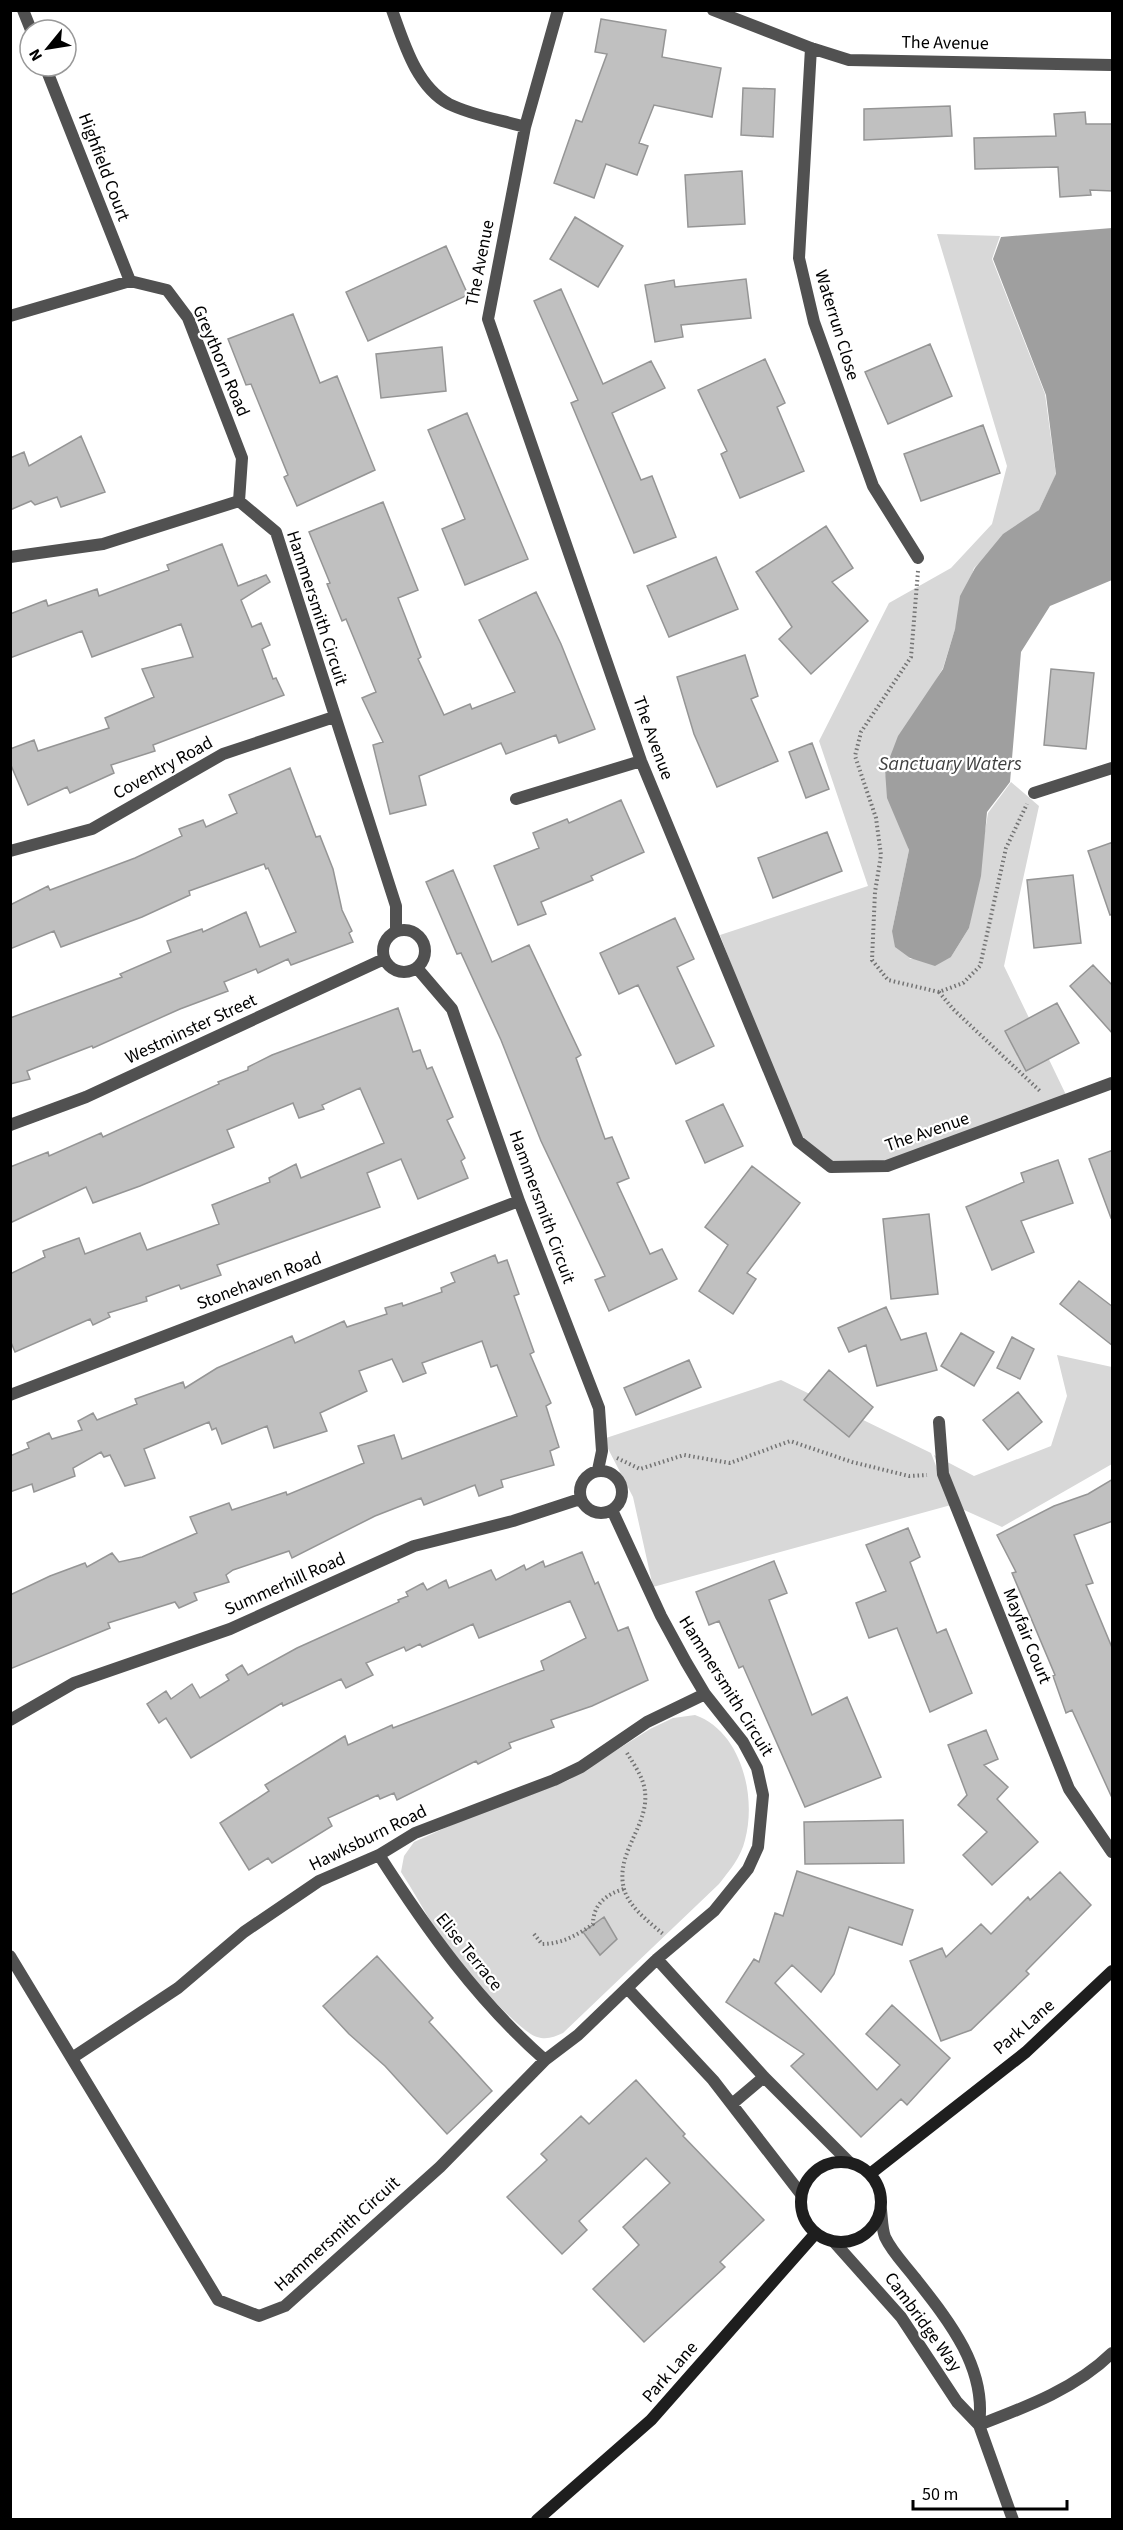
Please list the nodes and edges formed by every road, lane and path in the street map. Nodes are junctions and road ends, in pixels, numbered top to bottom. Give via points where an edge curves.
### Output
1 (392, 10) edge
2 (558, 10) edge
3 (713, 10) edge
4 (811, 48) junction
5 (1113, 65) edge
6 (50, 78) edge
7 (525, 127) junction
8 (130, 281) junction
9 (10, 316) edge
10 (239, 501) junction
11 (10, 557) edge
12 (918, 558) joint
13 (334, 717) junction
14 (640, 761) junction
15 (1113, 768) edge
16 (1034, 793) joint
17 (516, 799) dead end
18 (10, 850) edge
19 (396, 930) junction
20 (384, 959) junction
21 (417, 968) junction
22 (939, 992) junction
23 (1113, 1083) edge
24 (1054, 1105) junction
25 (10, 1125) edge
26 (519, 1201) junction
27 (10, 1395) edge
28 (939, 1422) dead end
29 (602, 1451) junction
30 (598, 1470) junction
31 (943, 1474) junction
32 (580, 1499) junction
33 (612, 1510) junction
34 (705, 1694) junction
35 (10, 1720) edge
36 (619, 1739) junction
37 (1113, 1852) edge
38 (379, 1855) junction
39 (624, 1889) junction
40 (534, 1934) dead end
41 (674, 1945) junction
42 (10, 1956) edge
43 (657, 1959) junction
44 (1113, 1971) edge
45 (628, 1989) junction
46 (72, 2058) junction
47 (545, 2060) junction
48 (764, 2077) junction
49 (732, 2103) junction
50 (849, 2162) junction
51 (870, 2174) junction
52 (801, 2194) junction
53 (881, 2210) junction
54 (815, 2234) junction
55 (835, 2243) junction
56 (1113, 2353) edge
57 (979, 2426) junction
58 (537, 2520) edge
59 (1014, 2520) edge

1 - 7 street via 417,71 431,92 450,104
2 - 7 street, The Avenue
3 - 4 street, The Avenue
4 - 5 street, The Avenue via 849,60
4 - 12 street, Waterrun Close via 798,258 814,322 873,486
6 - 8 street, Highfield Court
7 - 14 street, The Avenue via 488,319
8 - 9 street
8 - 10 street, Greythorn Road via 166,290 188,318 242,458
10 - 11 street via 103,544
10 - 13 street, Hammersmith Circuit via 276,532
12 - 22 path via 911,657 861,732 855,756 876,818 881,855 872,960 888,980
13 - 18 street, Coventry Road via 223,754 93,829
13 - 19 street, Hammersmith Circuit via 396,906
14 - 17 street
14 - 24 street, The Avenue via 798,1141 831,1167 888,1166
15 - 16 street
16 - 22 path via 1006,848 980,966 963,983
19 - 20 street via 383,944
19 - 21 street via 418,935 426,946 424,959
20 - 21 street via 398,972
20 - 25 street, Westminster Street via 86,1097
21 - 26 street, Hammersmith Circuit via 452,1009
22 - 24 path
23 - 24 street, The Avenue
26 - 27 street, Stonehaven Road
26 - 29 street, Hammersmith Circuit via 599,1408
28 - 31 street, Mayfair Court
29 - 30 street, Hammersmith Circuit
29 - 31 path via 640,1469 684,1455 730,1463 790,1441 909,1476
30 - 32 street, Hammersmith Circuit via 589,1473
30 - 33 street via 609,1472 620,1483 620,1502
31 - 37 street, Mayfair Court via 1070,1789
32 - 33 street via 590,1511
32 - 35 street, Summerhill Road via 414,1546 230,1629 74,1683
33 - 34 street, Hammersmith Circuit via 661,1616
34 - 36 street, Hawksburn Road
34 - 41 street, Hammersmith Circuit via 743,1742 757,1768 763,1795 762,1823 758,1847 748,1869 714,1911
36 - 38 street, Hawksburn Road via 572,1772 414,1833
36 - 39 path via 645,1788 644,1811 627,1846
38 - 46 street, Hawksburn Road via 319,1881 275,1909 178,1988
38 - 47 street, Elise Terrace via 424,1926 477,1992
39 - 40 path via 605,1897 593,1913 593,1924 583,1932 553,1944 542,1944
39 - 41 path via 635,1908
41 - 43 street, Hammersmith Circuit
42 - 46 street, Hammersmith Circuit
43 - 45 street, Hammersmith Circuit
43 - 48 street
44 - 51 street, Park Lane via 1026,2052
45 - 47 street, Hammersmith Circuit
45 - 49 street
46 - 47 street, Hammersmith Circuit via 218,2300 259,2316 294,2298 440,2167
48 - 49 street
48 - 50 street
49 - 52 street
50 - 51 street
50 - 52 street via 830,2163 817,2169
51 - 53 street via 881,2196
52 - 54 street via 801,2210
53 - 55 street via 868,2234 855,2241
53 - 57 street, Cambridge Way via 884,2236 943,2312 967,2352 982,2404
54 - 55 street
54 - 58 street, Park Lane via 651,2420
55 - 57 street, Cambridge Way via 901,2317 957,2402
56 - 57 street via 1072,2384
57 - 59 street, Cambridge Way

